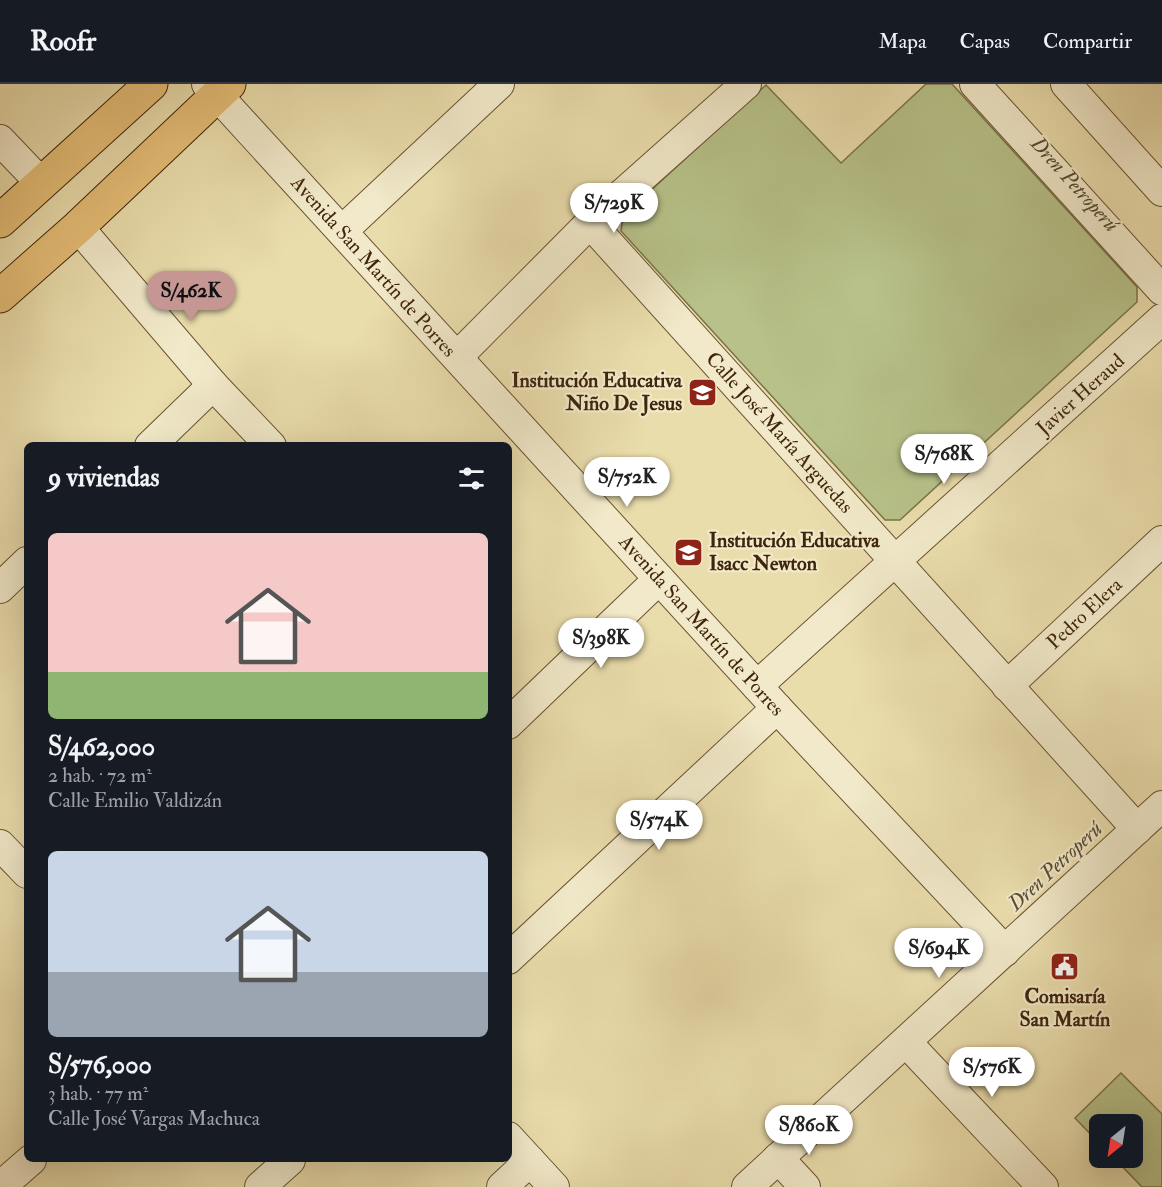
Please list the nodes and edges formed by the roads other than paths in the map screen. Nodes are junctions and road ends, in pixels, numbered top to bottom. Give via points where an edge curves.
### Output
1 (151, 84) edge
2 (499, 84) edge
3 (746, 84) edge
4 (975, 84) edge
5 (1066, 84) edge
6 (218, 88) edge
7 (0, 140) edge
8 (41, 183) junction
9 (1162, 191) edge
10 (0, 221) edge
11 (590, 224) junction
12 (78, 227) junction
13 (342, 231) junction
14 (1162, 290) edge
15 (0, 296) edge
16 (1162, 319) edge
17 (457, 357) junction
18 (213, 386) junction
19 (154, 442) edge
20 (267, 442) edge
21 (1162, 541) edge
22 (897, 560) junction
23 (24, 565) edge
24 (659, 579) junction
25 (0, 588) edge
26 (757, 686) junction
27 (1007, 686) junction
28 (777, 708) junction
29 (514, 709) edge
30 (1162, 806) edge
31 (1137, 829) junction
32 (0, 845) edge
33 (24, 869) edge
34 (1005, 951) junction
35 (512, 955) edge
36 (906, 1042) junction
37 (512, 1141) edge
38 (778, 1158) junction
39 (530, 1161) junction
40 (30, 1162) edge
41 (288, 1162) edge
42 (0, 1187) edge
43 (260, 1187) edge
44 (502, 1187) edge
45 (554, 1187) edge
46 (747, 1187) edge
47 (805, 1187) edge
48 (1042, 1187) edge

1 - 8 main road
2 - 13 street
3 - 11 street
4 - 14 street
5 - 9 street
6 - 12 main road
6 - 13 street, Avenida San Martín de Porres
7 - 8 street
8 - 10 main road
11 - 17 street
11 - 22 street, Calle José María Arguedas
12 - 15 main road
12 - 18 street
13 - 17 street, Avenida San Martín de Porres
16 - 22 street, Javier Heraud
17 - 24 street, Avenida San Martín de Porres
18 - 19 street
18 - 20 street
21 - 27 street, Pedro Elera
22 - 26 street, Javier Heraud
22 - 27 street, Calle José María Arguedas
23 - 25 street
24 - 26 street, Avenida San Martín de Porres
24 - 29 street
26 - 28 street, Avenida San Martín de Porres
27 - 31 street, Calle José María Arguedas
28 - 34 street, Avenida San Martín de Porres
28 - 35 street
30 - 31 street
31 - 34 street
32 - 33 street
34 - 36 street
36 - 38 street
36 - 48 street
37 - 39 street
38 - 46 street
38 - 47 street
39 - 44 street
39 - 45 street
40 - 42 street
41 - 43 street

